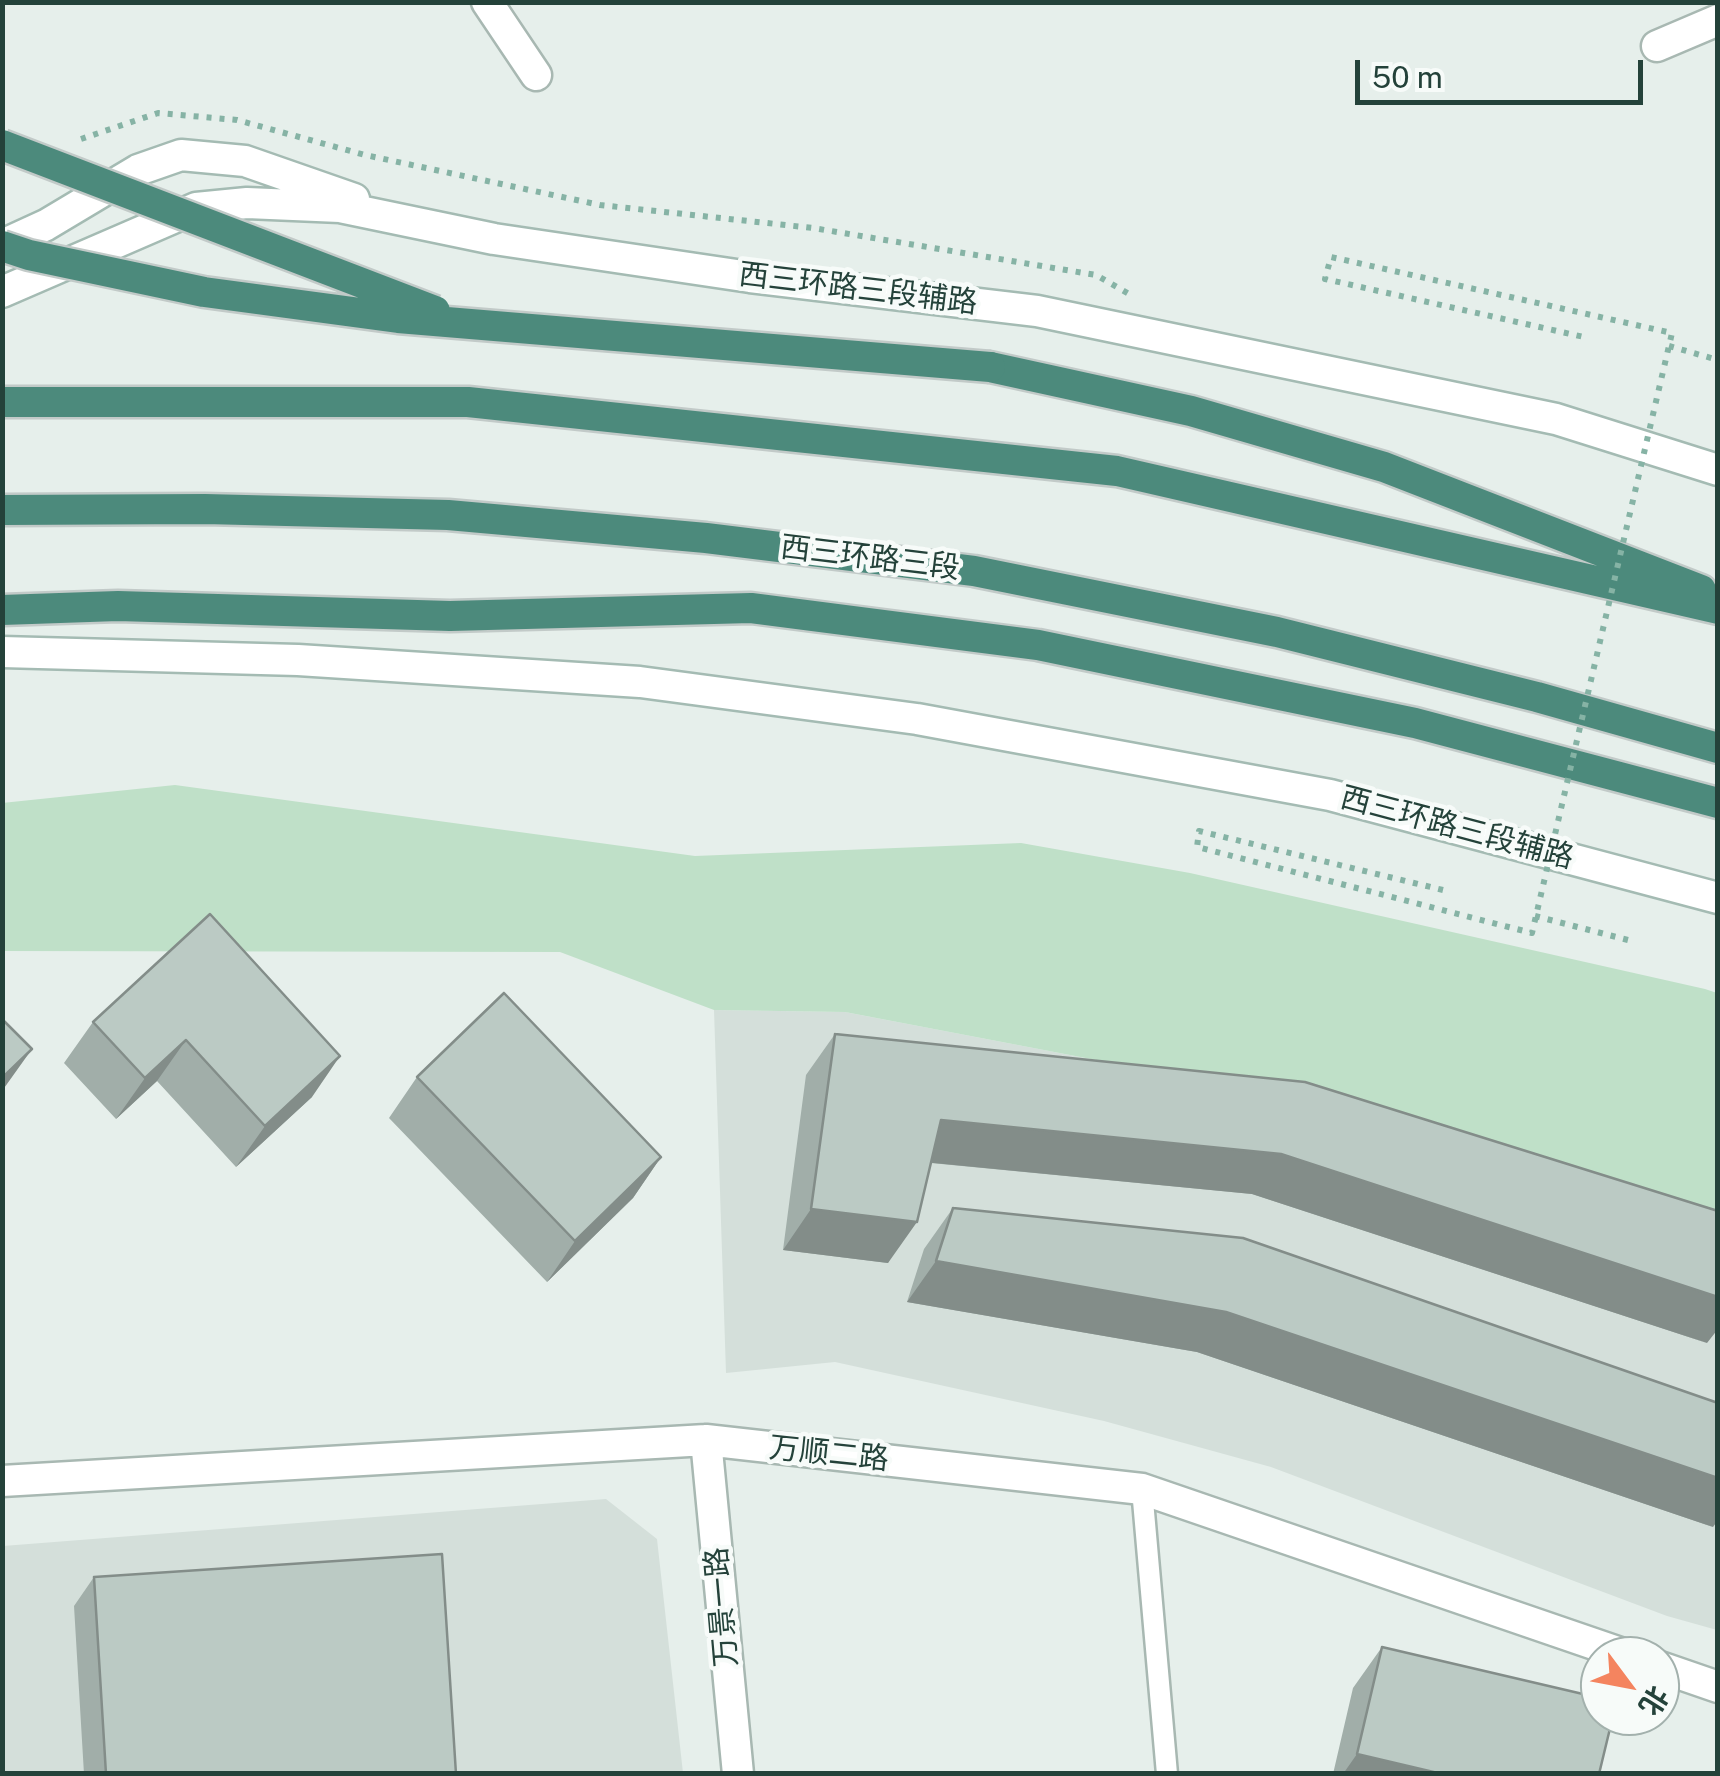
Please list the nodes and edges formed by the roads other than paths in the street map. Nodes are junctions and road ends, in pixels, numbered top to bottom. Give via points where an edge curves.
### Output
1 (487, 2) edge
2 (1718, 20) edge
3 (1656, 46) dead end
4 (536, 75) dead end
5 (2, 145) edge
6 (412, 222) junction
7 (2, 245) edge
8 (2, 292) edge
9 (466, 323) junction
10 (2, 402) edge
11 (1718, 470) edge
12 (2, 510) edge
13 (1718, 596) edge
14 (2, 610) edge
15 (1718, 610) edge
16 (2, 652) edge
17 (1718, 748) edge
18 (1718, 803) edge
19 (1718, 898) edge
20 (706, 1440) junction
21 (2, 1481) edge
22 (1142, 1489) junction
23 (1580, 1640) edge
24 (1680, 1674) edge
25 (1718, 1686) edge
26 (738, 1774) edge
27 (1167, 1774) edge

1 - 4 main road
2 - 3 main road
5 - 9 highway, bridge
6 - 7 main road via 245,161 182,155 138,170
6 - 8 main road, 西三环路三段辅路 via 340,206 196,208
6 - 11 main road, 西三环路三段辅路 via 750,277 1037,311 1556,418
7 - 9 highway, bridge via 204,292
9 - 13 highway, bridge via 990,367 1191,411 1384,467
10 - 15 highway via 468,402 1117,471
12 - 17 highway, 西三环路三段 via 448,515 974,571 1277,632
14 - 18 highway via 118,606 450,616 751,608 1038,645 1415,722
16 - 19 main road, 西三环路三段辅路 via 298,660 640,682 917,718 1330,795
20 - 21 main road, 万顺二路
20 - 22 main road, 万顺二路
20 - 26 main road, 万景一路
22 - 23 main road, 万顺二路
22 - 27 lane
24 - 25 main road

